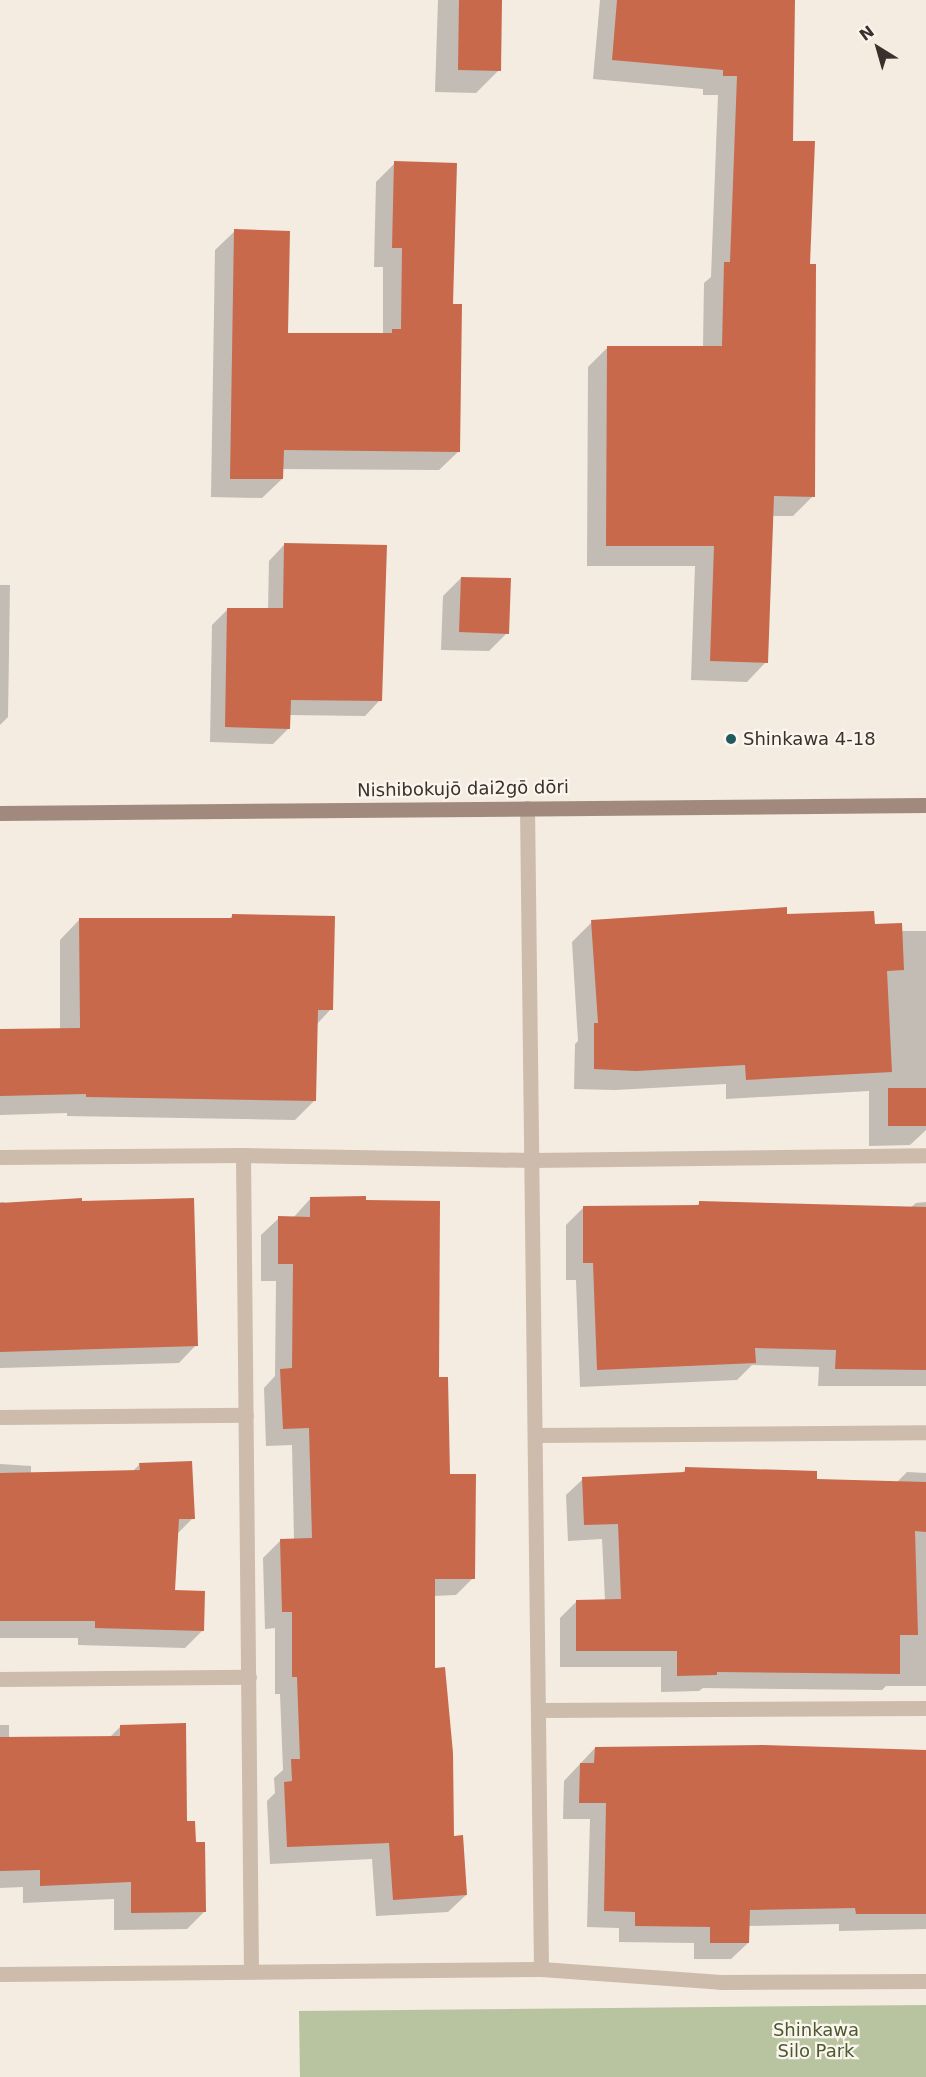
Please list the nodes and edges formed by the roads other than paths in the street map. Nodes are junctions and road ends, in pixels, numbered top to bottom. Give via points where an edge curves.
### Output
1 (926, 804) edge
2 (527, 808) junction
3 (0, 813) edge
4 (243, 1155) junction
5 (926, 1155) edge
6 (0, 1157) edge
7 (532, 1160) junction
8 (246, 1416) junction
9 (0, 1418) edge
10 (926, 1432) edge
11 (535, 1435) junction
12 (249, 1677) junction
13 (0, 1679) edge
14 (926, 1708) edge
15 (538, 1710) junction
16 (540, 1969) junction
17 (251, 1971) junction
18 (0, 1974) edge
19 (926, 1981) edge

1 - 2 street, Nishibokujō dai2gō dōri
2 - 3 street, Nishibokujō dai2gō dōri
2 - 7 street
4 - 6 street
4 - 7 street
4 - 8 street
5 - 7 street
7 - 11 street
8 - 9 street
8 - 12 street
10 - 11 street
11 - 15 street
12 - 13 street
12 - 17 street
14 - 15 street
15 - 16 street
16 - 17 street
16 - 19 street via 722,1982
17 - 18 street

